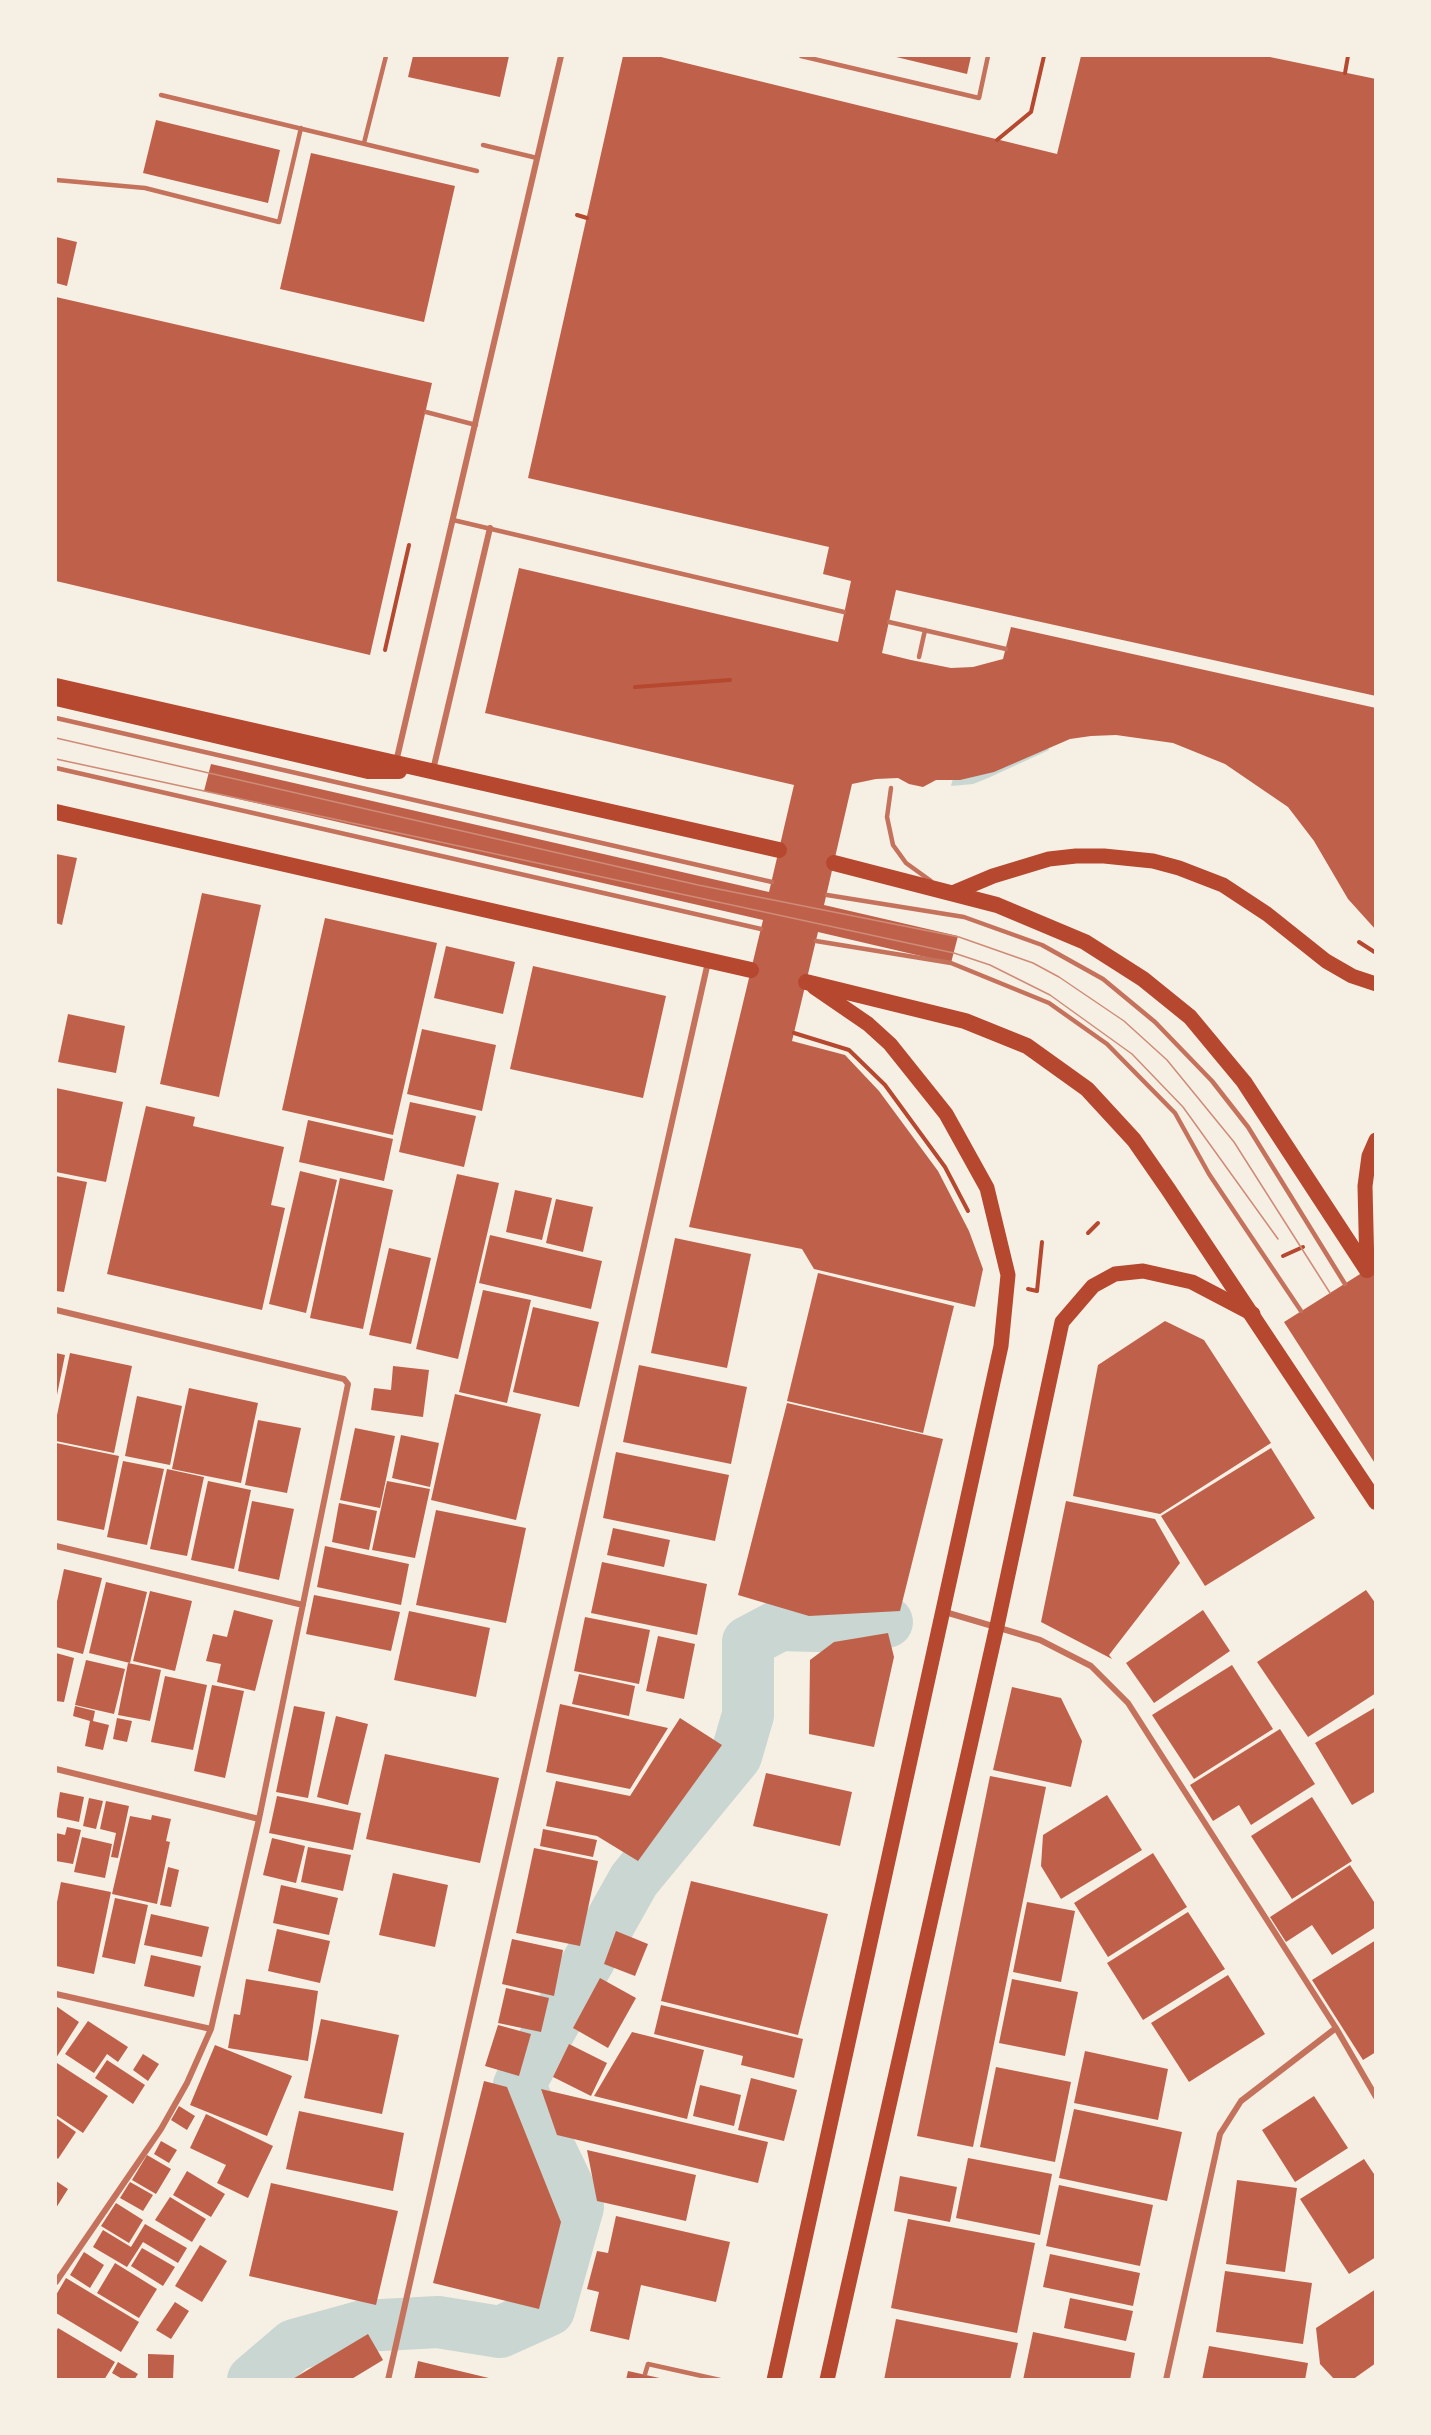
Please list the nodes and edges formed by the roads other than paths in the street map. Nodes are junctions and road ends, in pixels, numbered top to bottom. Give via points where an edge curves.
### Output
1 (386, 56) edge
2 (561, 56) edge
3 (801, 56) edge
4 (988, 56) edge
5 (161, 95) dead end
6 (301, 128) junction
7 (364, 142) junction
8 (483, 146) dead end
9 (537, 158) junction
10 (477, 171) dead end
11 (56, 180) edge
12 (426, 412) dead end
13 (476, 424) junction
14 (453, 520) junction
15 (490, 528) junction
16 (844, 612) dead end
17 (889, 622) dead end
18 (925, 630) junction
19 (1006, 649) dead end
20 (919, 657) dead end
21 (56, 686) edge
22 (56, 698) edge
23 (56, 718) edge
24 (395, 767) junction
25 (56, 768) edge
26 (433, 770) junction
27 (891, 788) dead end
28 (56, 812) edge
29 (779, 850) dead end
30 (834, 863) dead end
31 (772, 882) dead end
32 (949, 891) junction
33 (827, 895) dead end
34 (761, 929) dead end
35 (816, 941) dead end
36 (708, 961) junction
37 (751, 970) dead end
38 (806, 982) joint
39 (1376, 984) edge
40 (1376, 1140) edge
41 (1367, 1270) joint
42 (1345, 1284) dead end
43 (56, 1310) edge
44 (1301, 1311) dead end
45 (1253, 1314) junction
46 (1376, 1502) edge
47 (56, 1546) edge
48 (303, 1605) junction
49 (944, 1612) junction
50 (997, 1626) junction
51 (56, 1769) edge
52 (259, 1819) junction
53 (56, 1994) edge
54 (1336, 2028) junction
55 (211, 2029) junction
56 (1376, 2097) edge
57 (56, 2282) edge
58 (684, 2372) junction
59 (645, 2374) dead end
60 (388, 2379) edge
61 (682, 2379) edge
62 (720, 2379) edge
63 (774, 2379) edge
64 (827, 2379) edge
65 (1166, 2379) edge

1 - 7 lane
2 - 9 street
3 - 4 lane via 979,98
5 - 6 lane
6 - 7 lane
6 - 11 lane via 279,222 145,188
7 - 10 lane
8 - 9 lane
9 - 13 street
12 - 13 lane
13 - 14 street
14 - 15 lane
14 - 24 street
15 - 16 lane
15 - 26 street
17 - 18 lane
18 - 19 lane
18 - 20 lane
21 - 24 highway
22 - 24 highway via 368,771
23 - 31 lane
24 - 26 highway
25 - 34 lane
26 - 29 highway
27 - 32 lane via 887,818 893,845 906,863
28 - 36 highway
30 - 32 highway
32 - 39 main road via 1049,859 1085,856 1153,861 1223,885 1326,961
32 - 41 highway via 997,905 1085,942 1143,979 1190,1017 1266,1112
33 - 42 lane via 964,917 1042,945 1103,979 1155,1022 1212,1081 1248,1127
35 - 44 lane via 951,963 1049,1003 1107,1044 1175,1113 1209,1174
36 - 37 highway
36 - 60 street
38 - 45 highway via 965,1021 1027,1046 1062,1070 1087,1089 1134,1140
38 - 49 main road via 868,1024 927,1086 977,1166 1004,1251 1008,1275 1001,1346
40 - 41 main road via 1366,1172
43 - 48 street via 344,1379 348,1390
45 - 46 highway
45 - 50 main road via 1192,1282 1143,1270 1093,1286 1072,1307 1062,1322 1053,1357
47 - 48 street
48 - 52 street
49 - 50 street
49 - 63 main road
50 - 54 street via 1040,1640 1091,1666 1128,1703
50 - 64 main road
51 - 52 street
52 - 55 street
53 - 55 street
54 - 56 street
54 - 65 street via 1241,2101 1220,2134
55 - 57 street via 161,2129
58 - 59 lane via 648,2364
58 - 61 lane
58 - 62 lane

